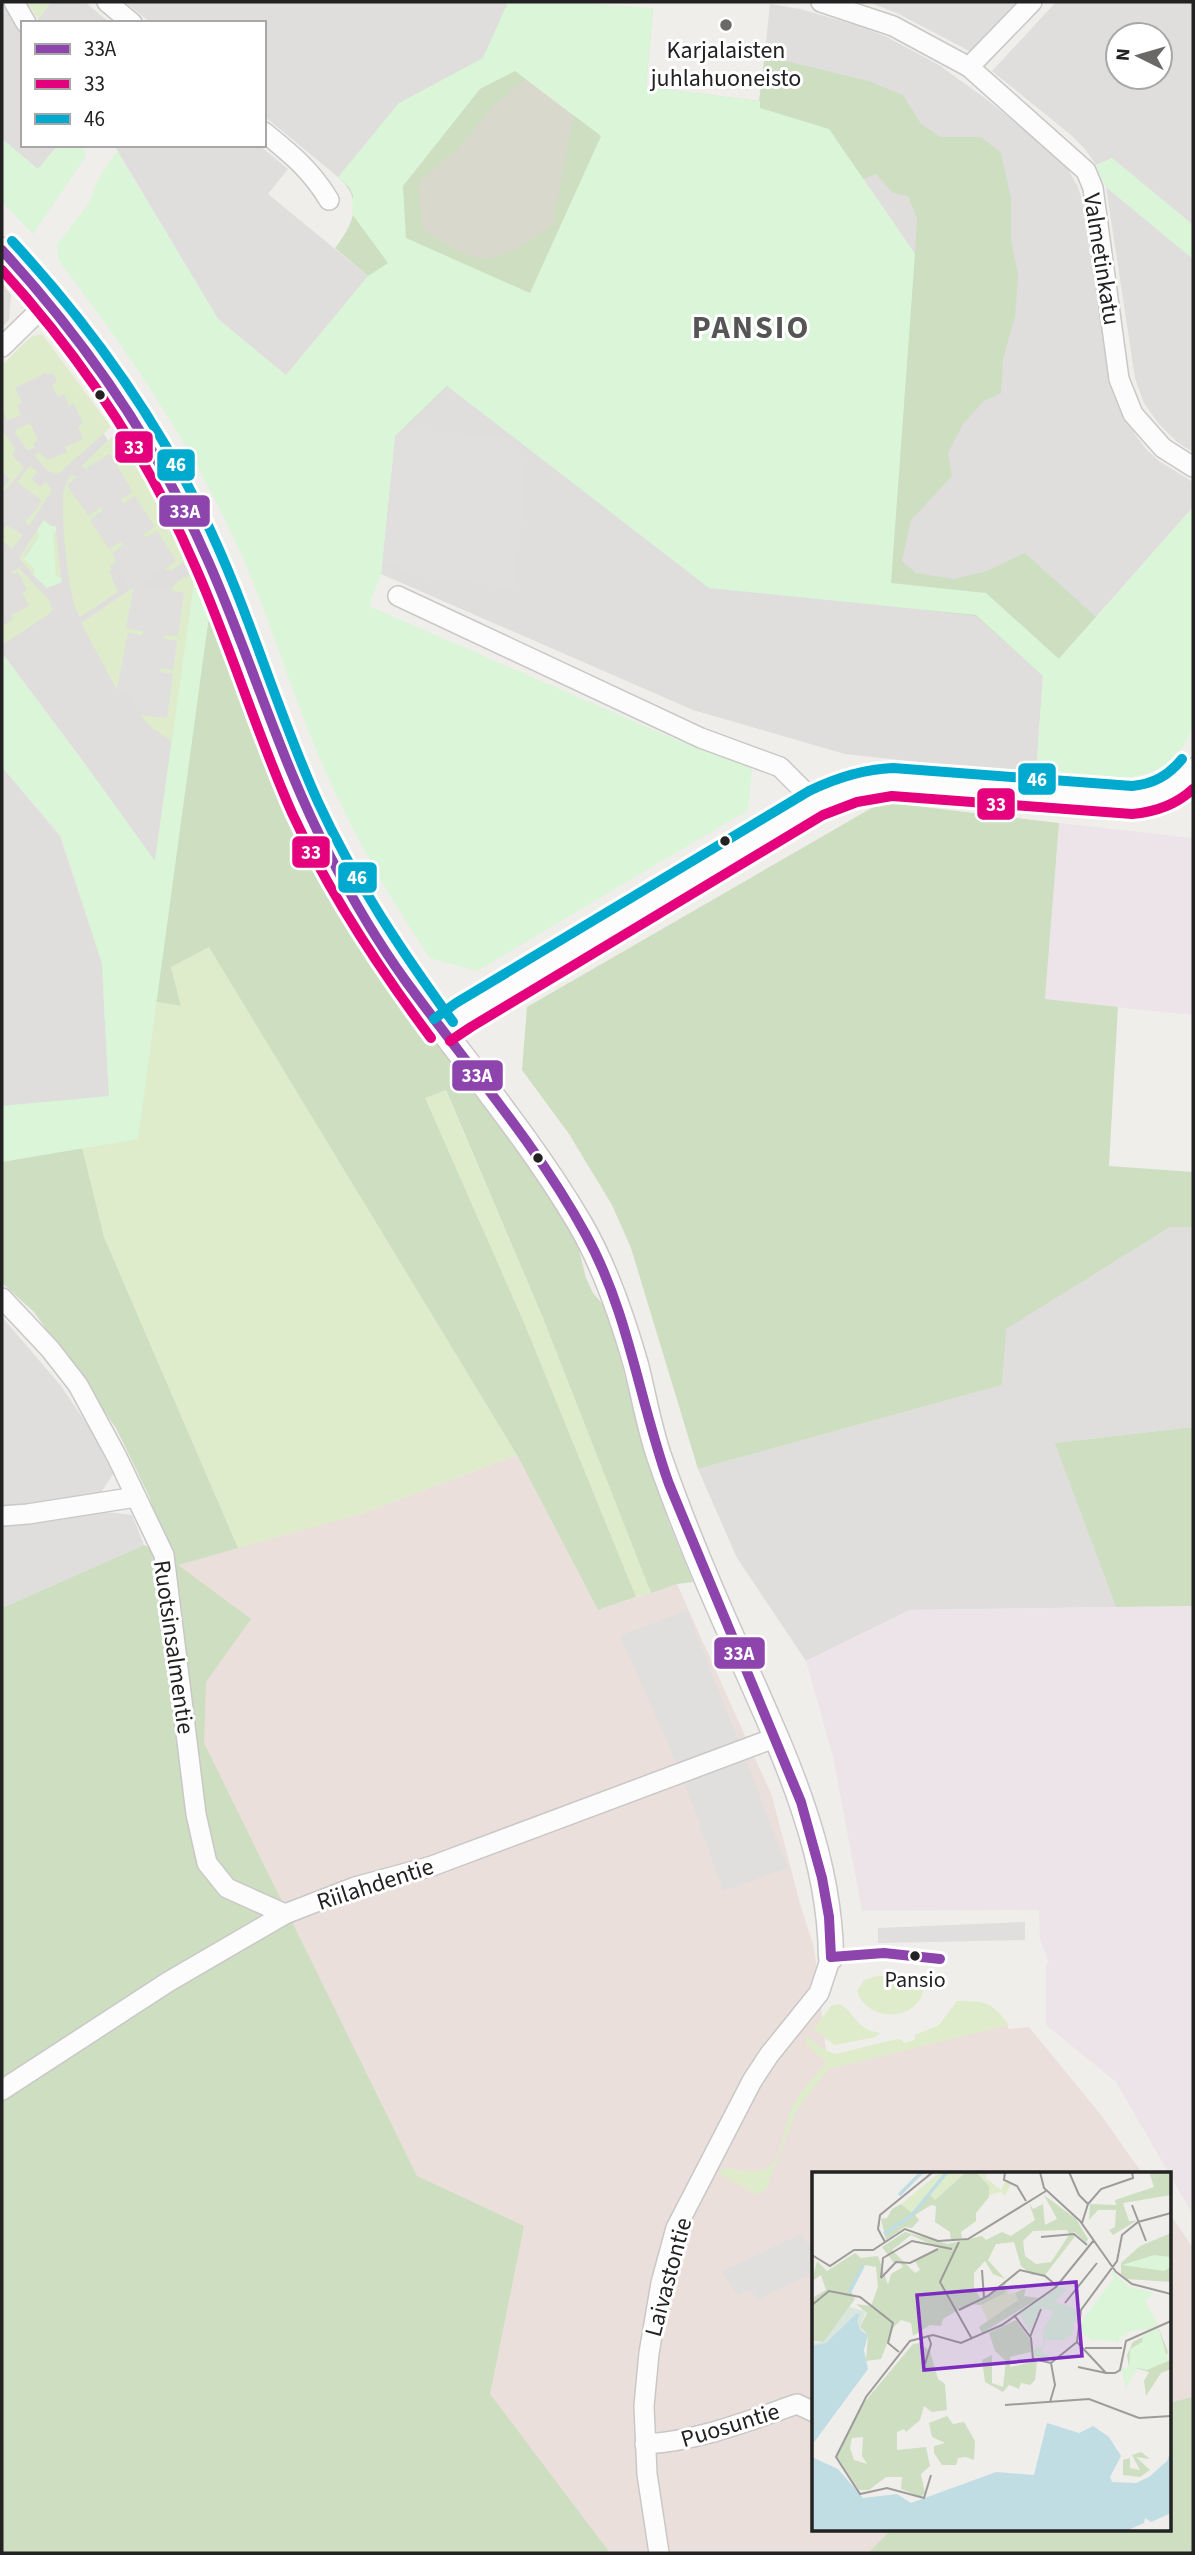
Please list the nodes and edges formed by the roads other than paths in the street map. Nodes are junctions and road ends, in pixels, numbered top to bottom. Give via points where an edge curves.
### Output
1 (13, 2) edge
2 (107, 2) edge
3 (821, 2) edge
4 (1032, 2) edge
5 (25, 21) edge
6 (130, 21) edge
7 (969, 67) junction
8 (266, 134) edge
9 (329, 200) dead end
10 (2, 250) edge
11 (48, 302) junction
12 (2, 347) edge
13 (1193, 467) edge
14 (398, 596) dead end
15 (1193, 768) edge
16 (816, 803) junction
17 (442, 1030) junction
18 (2, 1297) edge
19 (136, 1497) junction
20 (2, 1516) edge
21 (777, 1737) junction
22 (285, 1914) junction
23 (831, 1957) joint
24 (2, 2090) edge
25 (812, 2411) edge
26 (645, 2444) junction
27 (659, 2553) edge

1 - 5 street
2 - 6 street
3 - 7 street, Valmetinkatu via 893,26
4 - 7 street
7 - 13 street, Valmetinkatu via 1086,171 1093,188 1119,379 1133,414 1163,448
8 - 9 street via 299,160
10 - 11 street
11 - 12 street
11 - 17 street via 156,456 209,561 295,785 322,842 367,923
14 - 16 street via 701,738 780,768
15 - 16 street via 1174,788 1139,800 867,782
16 - 17 street
17 - 21 street via 557,1185 589,1239 631,1349 659,1456
18 - 19 street, Ruotsinsalmentie via 78,1385
19 - 20 street
19 - 22 street, Ruotsinsalmentie via 164,1555 206,1863 227,1888
21 - 22 street, Riilahdentie via 432,1866 355,1887
21 - 23 street via 801,1798 825,1888
22 - 24 street, Riilahdentie via 168,1982
23 - 26 street, Laivastontie via 819,1993 752,2081 676,2228 649,2353
25 - 26 street, Puosuntie via 797,2404 671,2443
26 - 27 street, Laivastontie

